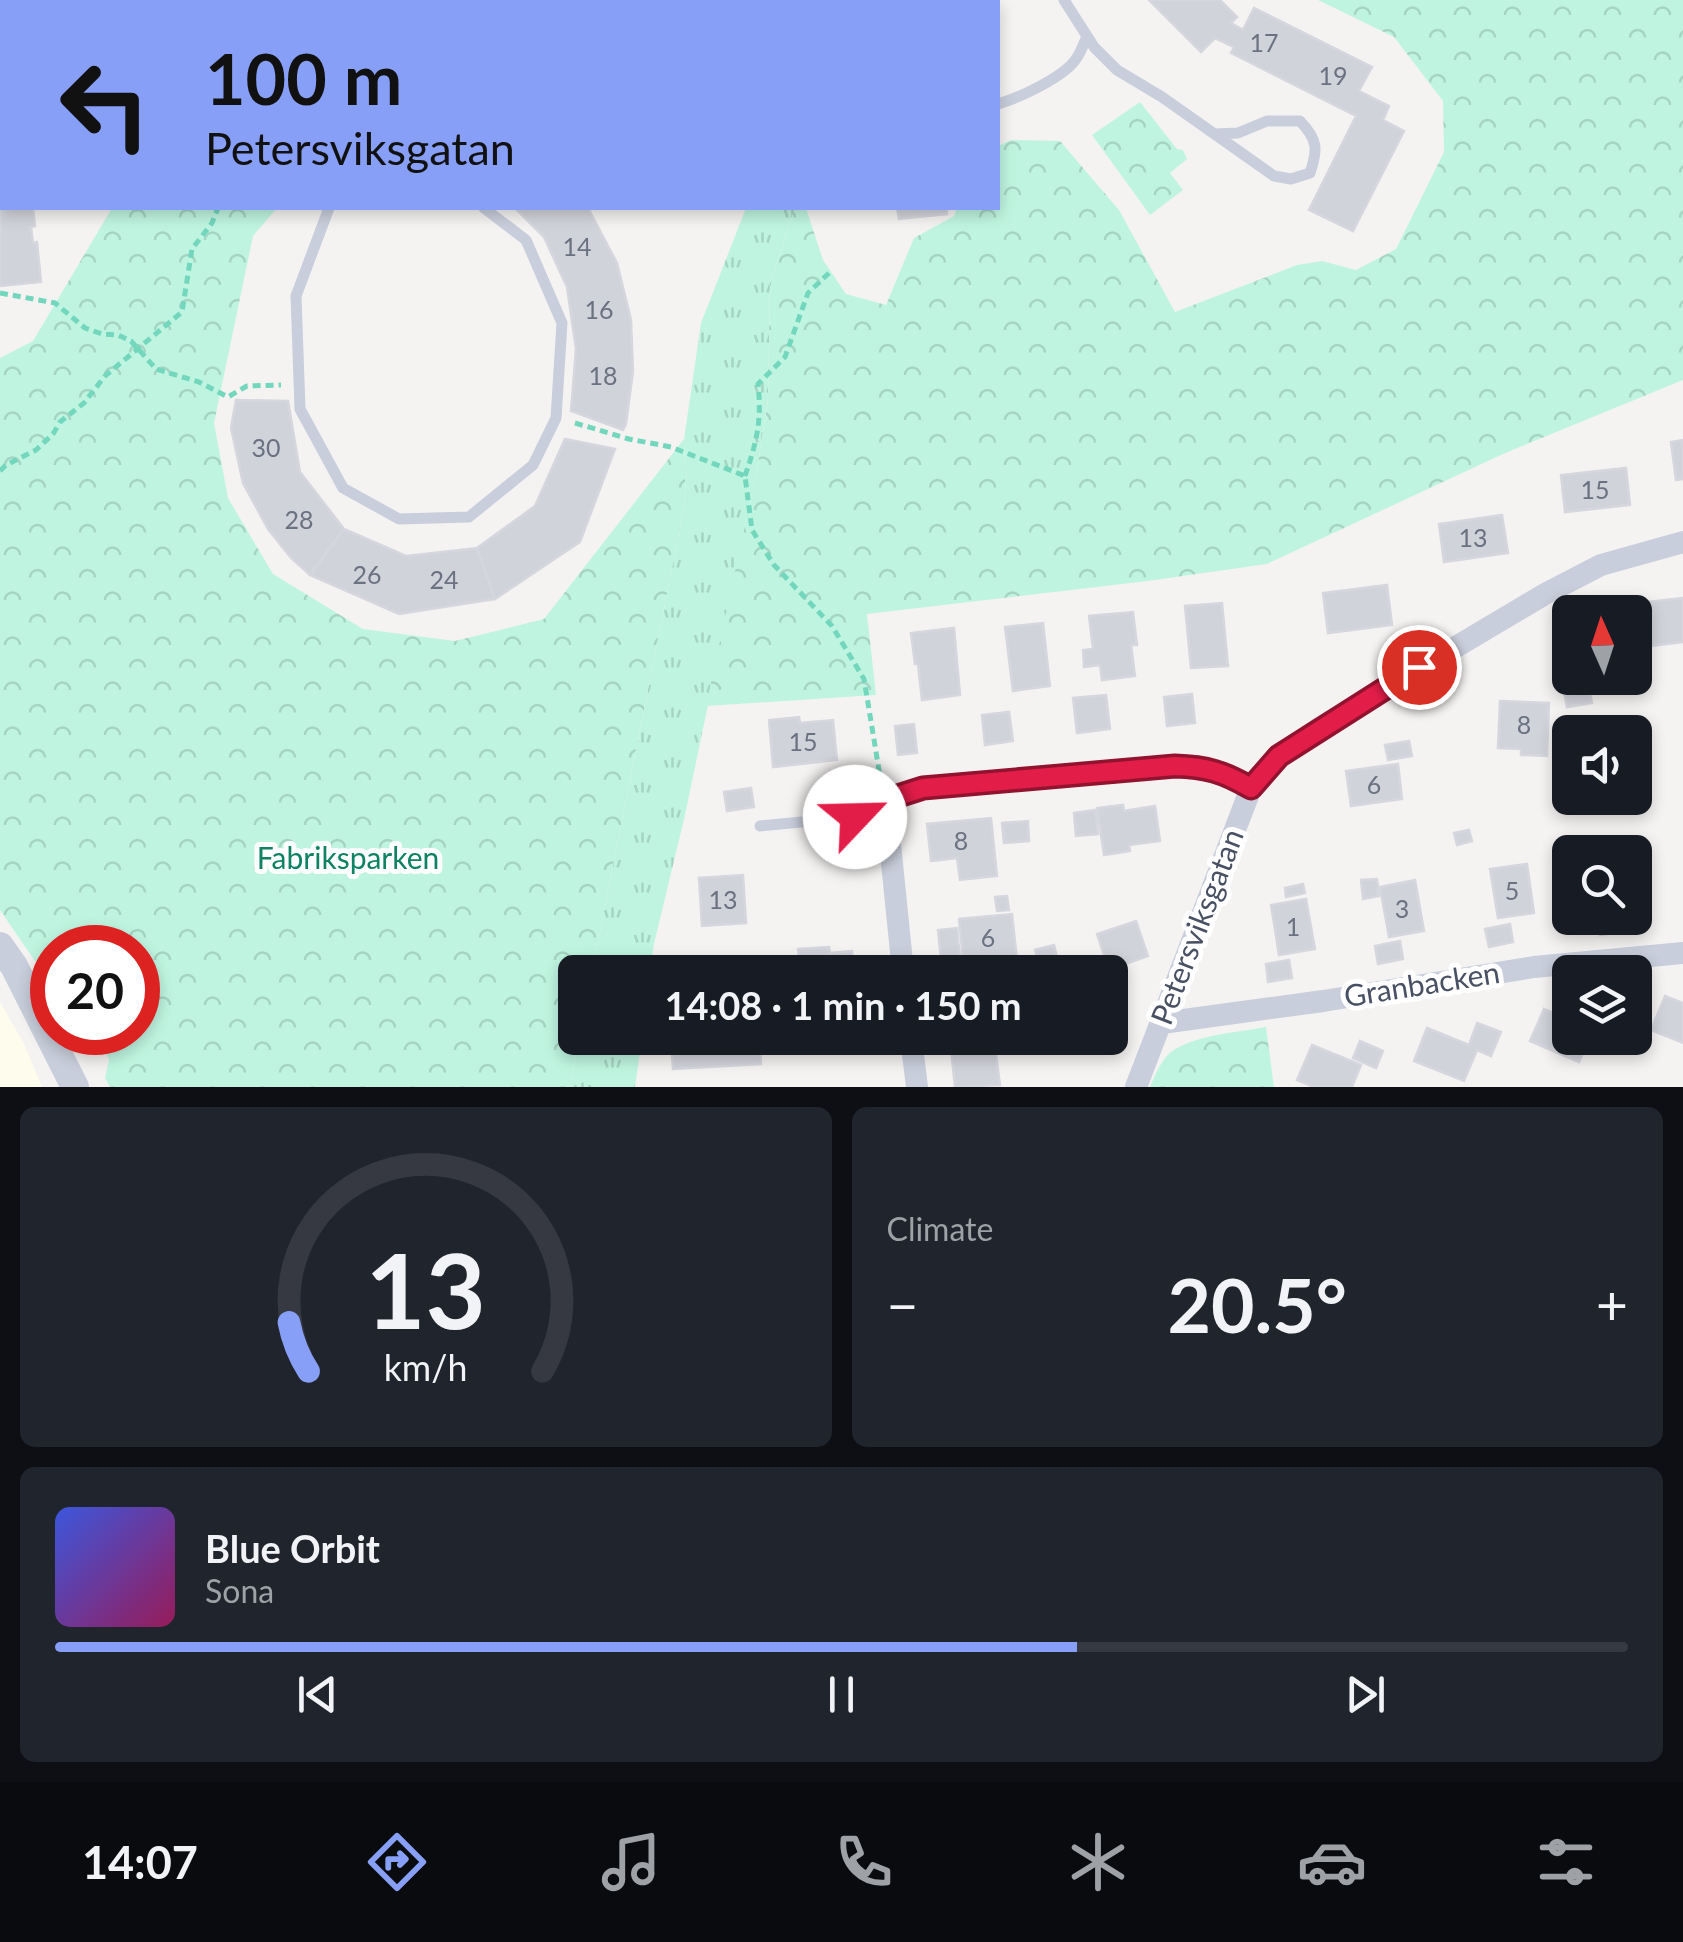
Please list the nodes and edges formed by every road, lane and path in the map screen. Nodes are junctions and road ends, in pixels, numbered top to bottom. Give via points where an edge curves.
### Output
1 (1064, 0) edge
2 (1087, 36) junction
3 (1000, 104) edge
4 (1215, 134) junction
5 (217, 210) edge
6 (327, 210) edge
7 (487, 210) edge
8 (830, 272) dead end
9 (0, 294) edge
10 (137, 350) junction
11 (299, 386) junction
12 (556, 418) junction
13 (0, 471) edge
14 (745, 476) junction
15 (1683, 542) edge
16 (1251, 788) junction
17 (893, 805) junction
18 (760, 826) dead end
19 (0, 946) edge
20 (1683, 954) edge
21 (902, 955) edge
22 (1162, 1023) junction
23 (913, 1055) edge
24 (75, 1087) edge
25 (916, 1087) edge
26 (1136, 1087) edge

1 - 2 lane
2 - 3 lane via 1075,61
2 - 4 lane via 1117,70
4 - 4 lane via 1274,176 1292,180 1310,172 1316,153 1300,121 1267,120 1238,133
5 - 10 path via 192,250 182,312
6 - 11 lane via 296,296
7 - 12 lane via 526,240 562,323
8 - 14 path via 808,293 784,357 758,384 761,414
9 - 10 path via 55,303 85,328 118,334
10 - 11 path via 156,369 228,397 247,386
10 - 13 path via 36,450
11 - 12 lane via 300,409 343,488 399,519 469,518 533,465
12 - 14 path via 671,448
14 - 17 path via 752,530 774,565 832,626 864,679 880,776
15 - 16 street, Petersviksgatan via 1601,565 1545,594 1318,729 1279,756
16 - 17 street via 1203,767 1175,766 923,788
16 - 22 street, Petersviksgatan
17 - 18 lane
17 - 21 street via 888,838
19 - 24 street
20 - 22 street, Granbacken via 1534,967
22 - 26 street, Petersviksgatan
23 - 25 street

